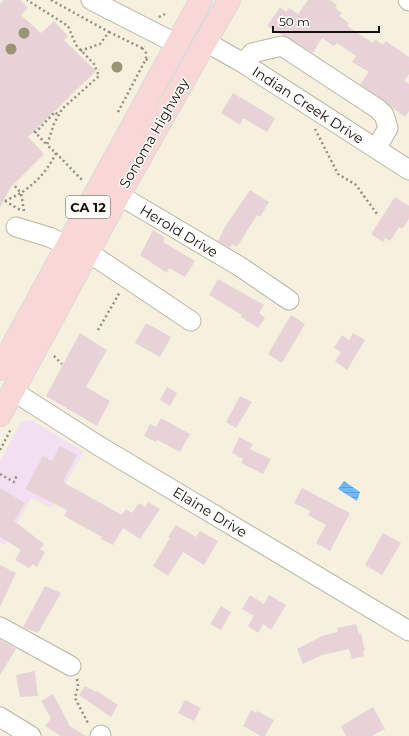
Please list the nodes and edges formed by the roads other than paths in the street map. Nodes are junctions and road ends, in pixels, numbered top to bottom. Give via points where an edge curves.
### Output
1 (201, 0) edge
2 (229, 0) edge
3 (102, 3) edge
4 (177, 44) junction
5 (202, 49) junction
6 (243, 63) junction
7 (376, 149) junction
8 (409, 170) edge
9 (119, 196) junction
10 (22, 220) road end
11 (67, 245) junction
12 (88, 252) junction
13 (289, 300) dead end
14 (191, 321) dead end
15 (0, 369) edge
16 (13, 391) junction
17 (0, 414) edge
18 (0, 627) edge
19 (409, 631) edge
20 (71, 666) road end
21 (0, 717) edge
22 (31, 736) edge

1 - 4 main road, Sonoma Highway / CA 12
2 - 5 main road, Sonoma Highway / CA 12
3 - 4 street
4 - 5 main road
4 - 11 main road, Sonoma Highway / CA 12 via 86,186
5 - 6 street, Indian Creek Drive
5 - 9 main road, Sonoma Highway / CA 12
6 - 7 street, Indian Creek Drive
6 - 7 street via 252,53 282,46 384,115 388,128
7 - 8 street, Indian Creek Drive
9 - 12 main road, Sonoma Highway / CA 12
9 - 13 street, Herold Drive via 239,266
10 - 11 street
11 - 15 main road, Sonoma Highway / CA 12
12 - 14 street
12 - 16 main road, Sonoma Highway / CA 12
16 - 17 main road, Sonoma Highway / CA 12
16 - 19 street, Elaine Drive via 92,442
18 - 20 street
21 - 22 street

